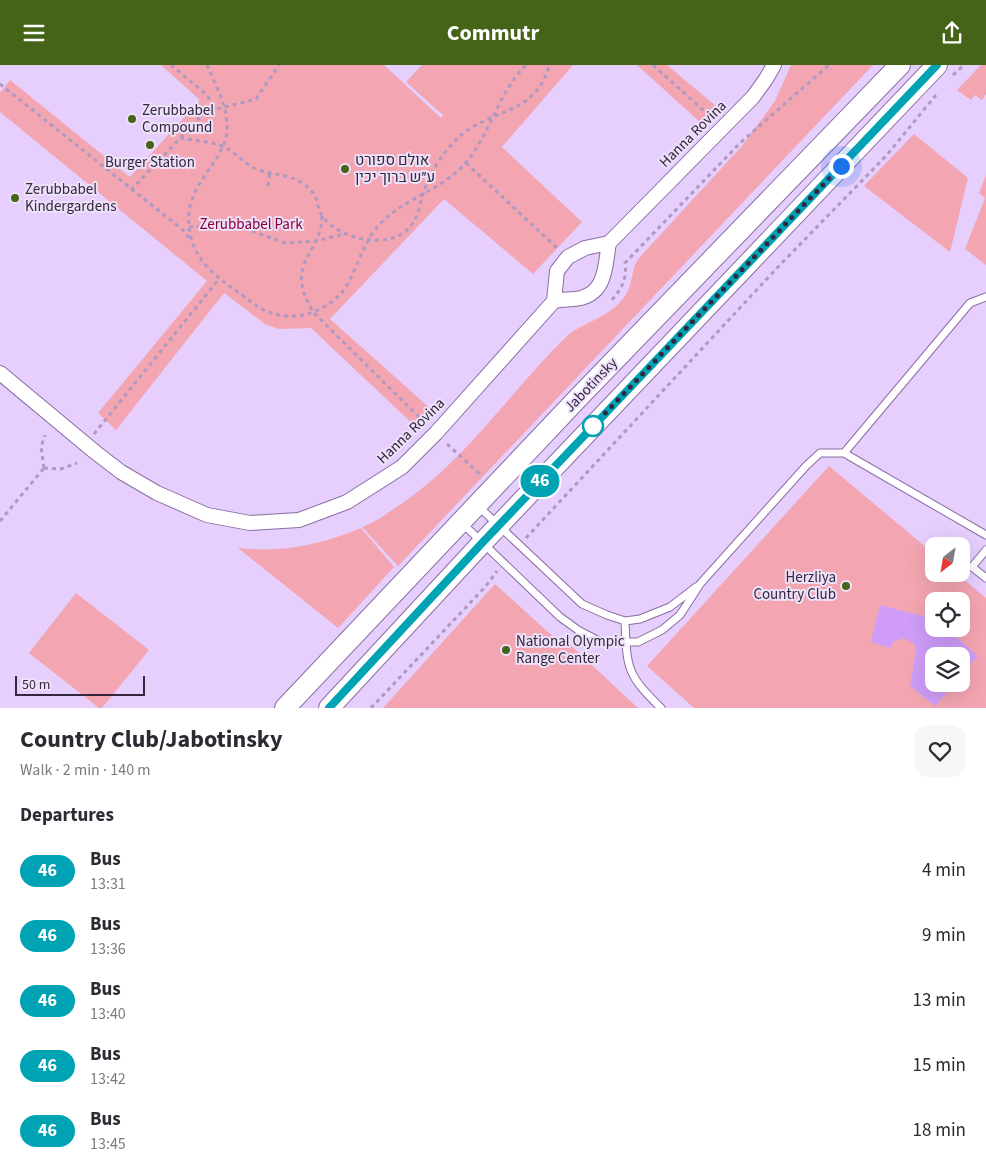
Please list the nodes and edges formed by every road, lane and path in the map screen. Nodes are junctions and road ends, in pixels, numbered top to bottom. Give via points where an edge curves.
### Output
1 (171, 65) edge
2 (207, 65) edge
3 (279, 65) edge
4 (526, 65) edge
5 (549, 65) edge
6 (653, 65) edge
7 (774, 65) edge
8 (829, 65) edge
9 (900, 65) edge
10 (964, 65) edge
11 (944, 71) edge
12 (0, 84) edge
13 (939, 90) dead end
14 (224, 106) junction
15 (215, 109) junction
16 (492, 116) junction
17 (722, 127) junction
18 (180, 138) junction
19 (224, 147) junction
20 (466, 163) junction
21 (270, 172) junction
22 (268, 186) dead end
23 (131, 190) junction
24 (423, 193) junction
25 (322, 216) junction
26 (189, 227) junction
27 (344, 234) junction
28 (368, 239) junction
29 (316, 241) junction
30 (192, 242) junction
31 (609, 243) junction
32 (560, 250) dead end
33 (219, 279) junction
34 (986, 297) edge
35 (612, 300) dead end
36 (554, 301) junction
37 (313, 312) junction
38 (0, 373) edge
39 (436, 433) junction
40 (44, 435) dead end
41 (86, 445) junction
42 (844, 453) junction
43 (77, 463) dead end
44 (44, 469) junction
45 (494, 488) junction
46 (478, 505) junction
47 (0, 521) edge
48 (462, 522) junction
49 (498, 525) junction
50 (986, 535) edge
51 (483, 542) junction
52 (519, 545) junction
53 (986, 550) edge
54 (504, 562) junction
55 (986, 578) edge
56 (700, 583) junction
57 (625, 621) junction
58 (626, 643) junction
59 (285, 708) edge
60 (329, 708) edge
61 (371, 708) edge
62 (661, 708) edge

1 - 15 path via 207,95
2 - 14 path
3 - 14 path via 256,99
4 - 16 path via 504,92
5 - 16 path via 532,98
6 - 17 path
7 - 17 street, Hanna Rovina via 753,97
8 - 35 path via 740,143 625,263 626,277
9 - 45 main road, Jabotinsky
10 - 11 path
11 - 49 main road, Jabotinsky
12 - 23 path
13 - 52 path via 886,156
14 - 15 path
14 - 19 path via 227,126
15 - 18 path via 205,112
16 - 20 path
16 - 24 path via 474,125 454,142
17 - 31 street, Hanna Rovina
18 - 19 path
18 - 23 path
19 - 21 path via 246,164
19 - 26 path via 194,192
20 - 24 path
20 - 32 path
21 - 22 path
21 - 25 path via 293,178 312,191 318,199
23 - 30 path via 183,230
24 - 28 path via 396,209
24 - 28 path via 417,217 404,233 390,238
25 - 27 path
25 - 29 path
26 - 29 path via 235,225 285,243
26 - 30 path
27 - 28 path
27 - 29 path
28 - 37 path via 348,285 339,296
29 - 37 path via 305,259 302,274 304,291
30 - 33 path
31 - 36 street via 585,248 568,257 557,271
31 - 36 street via 604,277 598,286 584,297
33 - 37 path via 263,310 276,315 288,317
33 - 41 path
34 - 42 lane via 970,303
36 - 39 street, Hanna Rovina
37 - 39 path
38 - 41 street, Hanna Rovina
39 - 41 street, Hanna Rovina via 402,467 347,502 299,521 250,523 207,515 157,493 121,472
39 - 45 path
40 - 44 path via 41,447
42 - 50 lane
42 - 56 lane via 820,453
43 - 44 path via 61,469
44 - 47 path
45 - 46 main road, Jabotinsky
46 - 48 main road, Jabotinsky
46 - 49 lane
48 - 51 lane
48 - 59 main road, Jabotinsky
49 - 51 main road, Jabotinsky
49 - 52 lane
51 - 54 lane
51 - 60 main road, Jabotinsky
52 - 57 lane via 582,603
53 - 55 lane via 972,567
54 - 58 lane via 560,617 578,630 601,642
54 - 61 path via 486,586
56 - 57 lane via 670,607 640,619
56 - 58 lane via 680,615 662,630 638,642
57 - 58 lane
58 - 62 lane via 627,661 637,685

